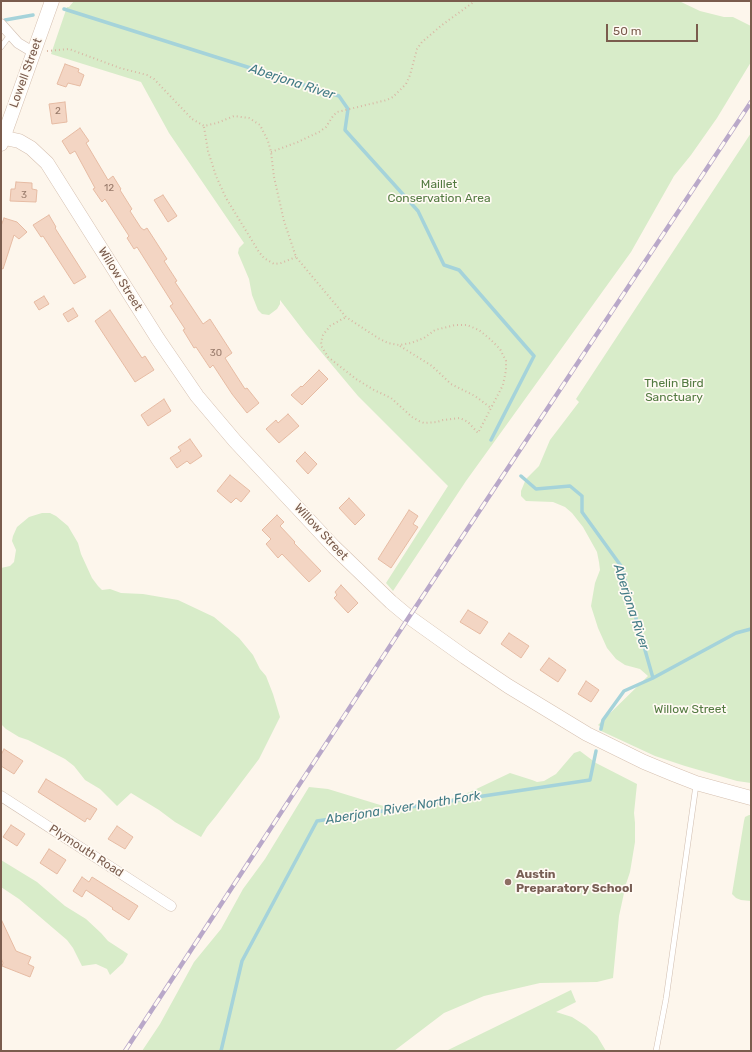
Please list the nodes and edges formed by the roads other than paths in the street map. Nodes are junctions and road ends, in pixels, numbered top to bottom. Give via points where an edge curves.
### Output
1 (52, 1) edge
2 (1, 24) edge
3 (10, 35) junction
4 (1, 47) edge
5 (33, 52) junction
6 (2, 139) edge
7 (696, 783) junction
8 (1, 796) edge
9 (751, 798) edge
10 (171, 906) dead end
11 (656, 1051) edge

1 - 5 main road, Lowell Street
2 - 3 street
3 - 4 lane
3 - 5 street
5 - 6 main road, Lowell Street
6 - 7 main road, Willow Street via 19,141 31,148 46,163 197,396 235,441 353,566 381,592 425,629 534,702 615,748
7 - 9 main road, Willow Street
7 - 11 lane via 666,999
8 - 10 street, Plymouth Road

